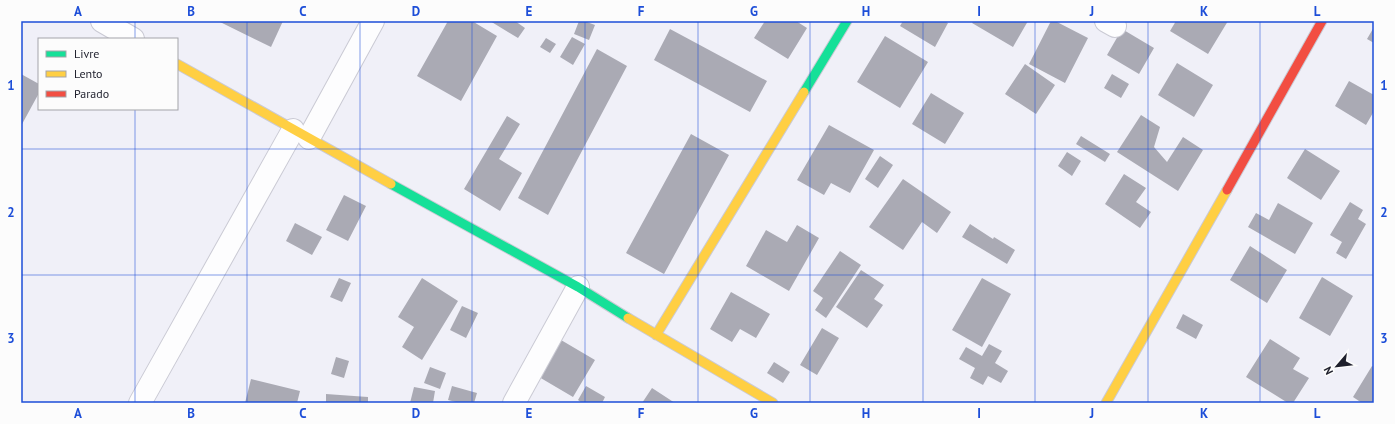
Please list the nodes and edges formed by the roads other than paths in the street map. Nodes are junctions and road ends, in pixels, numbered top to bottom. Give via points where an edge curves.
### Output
1 (102, 21) edge
2 (374, 21) edge
3 (847, 21) edge
4 (1322, 21) edge
5 (131, 38) edge
6 (178, 65) edge
7 (301, 134) junction
8 (578, 287) junction
9 (656, 335) junction
10 (140, 403) edge
11 (514, 403) edge
12 (773, 403) edge
13 (1106, 403) edge

1 - 5 street
2 - 7 street
3 - 9 street
4 - 13 street
6 - 7 street
7 - 8 street
7 - 10 street
8 - 9 street
8 - 11 street
9 - 12 street

